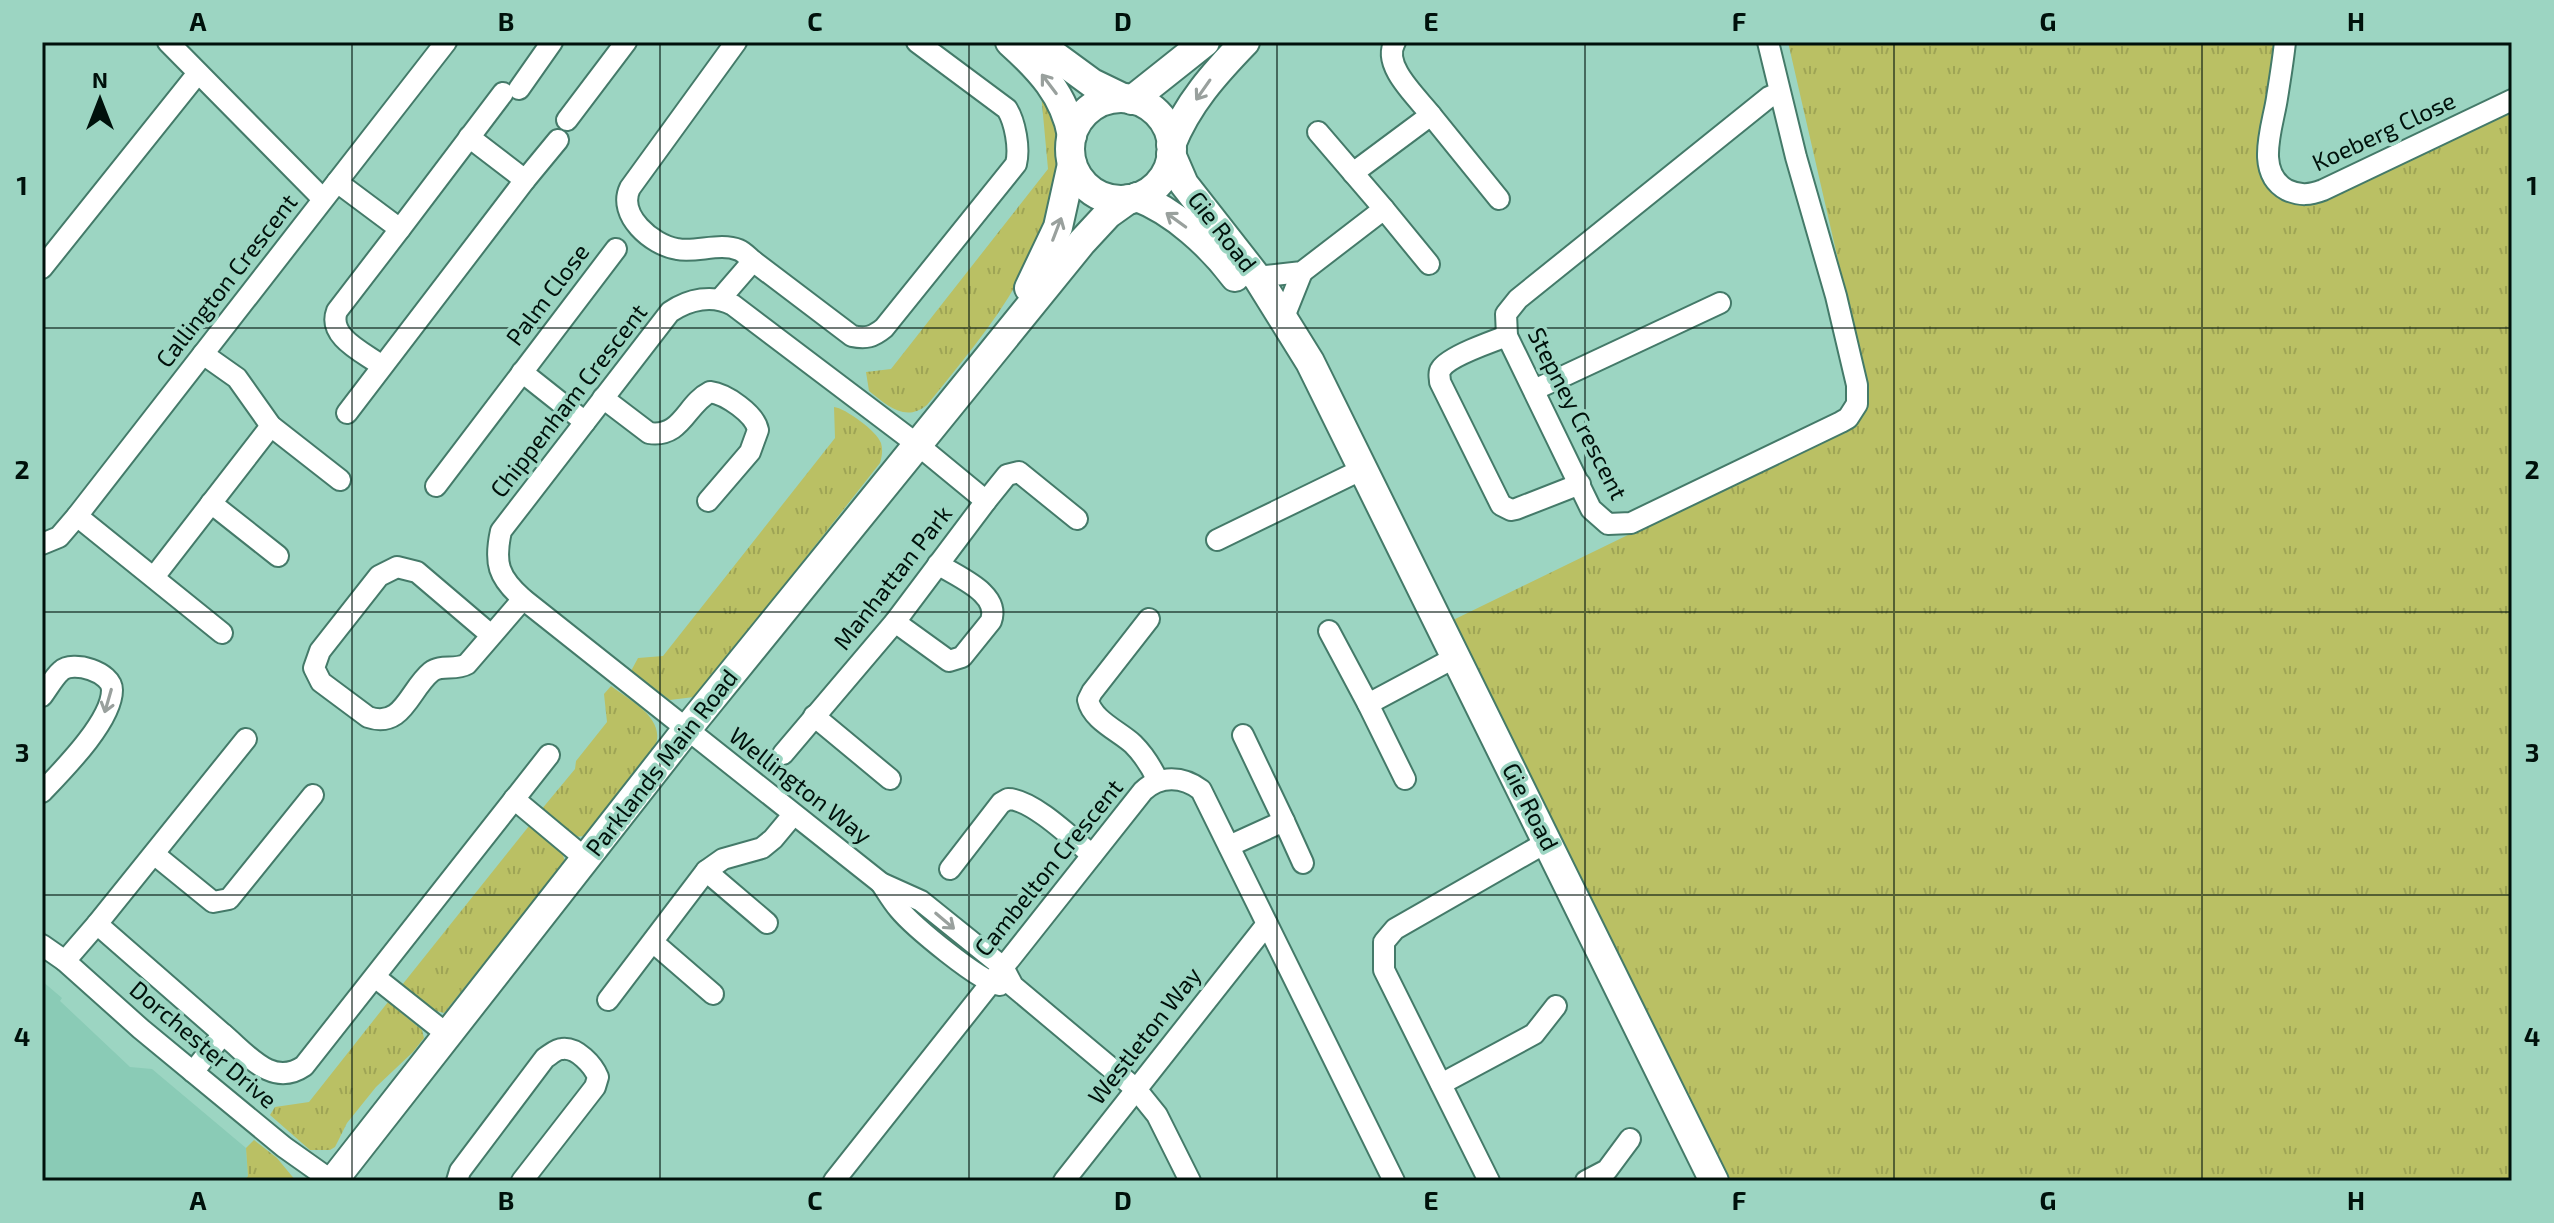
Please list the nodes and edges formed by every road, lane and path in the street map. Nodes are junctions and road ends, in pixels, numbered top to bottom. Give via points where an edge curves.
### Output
1 (168, 42) edge
2 (552, 42) edge
3 (626, 42) edge
4 (736, 42) edge
5 (917, 42) edge
6 (1010, 42) edge
7 (1036, 42) edge
8 (1205, 42) edge
9 (1245, 42) edge
10 (1395, 42) edge
11 (1768, 42) edge
12 (2285, 42) edge
13 (435, 46) edge
14 (198, 73) junction
15 (1780, 92) junction
16 (1128, 99) junction
17 (2512, 100) edge
18 (1431, 115) junction
19 (567, 120) dead end
20 (1318, 132) dead end
21 (469, 137) junction
22 (558, 140) dead end
23 (1171, 149) junction
24 (1072, 150) junction
25 (1353, 173) junction
26 (525, 180) junction
27 (337, 182) junction
28 (1133, 198) junction
29 (323, 199) junction
30 (1499, 199) dead end
31 (1384, 209) junction
32 (400, 229) junction
33 (616, 249) dead end
34 (753, 261) junction
35 (1429, 264) dead end
36 (42, 268) edge
37 (1302, 272) junction
38 (1257, 277) junction
39 (721, 298) junction
40 (1720, 303) dead end
41 (1284, 317) junction
42 (1507, 336) junction
43 (996, 348) junction
44 (203, 354) junction
45 (382, 366) junction
46 (522, 372) junction
47 (1534, 390) junction
48 (603, 398) junction
49 (347, 413) dead end
50 (585, 422) junction
51 (271, 426) junction
52 (1345, 434) junction
53 (918, 445) junction
54 (1363, 469) junction
55 (340, 480) dead end
56 (1580, 484) junction
57 (436, 486) dead end
58 (708, 501) dead end
59 (986, 501) junction
60 (211, 503) junction
61 (77, 516) junction
62 (1077, 519) dead end
63 (1217, 540) dead end
64 (42, 544) edge
65 (278, 556) dead end
66 (938, 564) junction
67 (154, 577) junction
68 (523, 599) junction
69 (1149, 619) dead end
70 (895, 622) junction
71 (1329, 631) dead end
72 (222, 633) dead end
73 (491, 635) junction
74 (1456, 657) junction
75 (42, 696) edge
76 (1368, 704) junction
77 (814, 716) junction
78 (687, 729) junction
79 (1243, 735) dead end
80 (246, 739) dead end
81 (783, 754) dead end
82 (549, 755) dead end
83 (890, 779) dead end
84 (1405, 779) dead end
85 (1158, 781) junction
86 (42, 792) edge
87 (313, 795) dead end
88 (514, 799) junction
89 (793, 815) junction
90 (1284, 821) junction
91 (1229, 846) junction
92 (1550, 848) junction
93 (154, 854) junction
94 (1092, 855) junction
95 (586, 859) junction
96 (1303, 863) dead end
97 (950, 869) dead end
98 (706, 871) junction
99 (881, 883) junction
100 (767, 923) dead end
101 (97, 924) junction
102 (1267, 924) junction
103 (654, 943) junction
104 (42, 945) edge
105 (65, 961) junction
106 (1003, 967) junction
107 (375, 977) junction
108 (990, 984) junction
109 (1013, 986) junction
110 (713, 994) dead end
111 (608, 1000) dead end
112 (1556, 1006) dead end
113 (223, 1034) junction
114 (448, 1035) junction
115 (193, 1072) junction
116 (1441, 1084) junction
117 (1136, 1089) junction
118 (1630, 1139) dead end
119 (332, 1181) edge
120 (457, 1181) edge
121 (522, 1181) edge
122 (834, 1181) edge
123 (1064, 1181) edge
124 (1190, 1181) edge
125 (1394, 1181) edge
126 (1489, 1181) edge
127 (1586, 1181) edge
128 (1714, 1181) edge

1 - 14 street
2 - 21 street
3 - 19 street
4 - 34 street via 630,188 626,202 635,222 658,242 675,249 739,250
5 - 34 street via 1007,109 1016,164 893,317 865,339 852,336
24 -> 6 street via 1056,91
7 - 16 street via 1092,83
8 - 16 street
9 -> 23 street via 1180,121
10 - 18 street via 1392,64
11 - 15 street
12 - 17 street, Koeberg Close via 2268,159 2276,181 2300,194 2323,190
13 - 27 street, Callington Crescent
14 - 29 street
14 - 36 street
15 - 42 street, Stepney Crescent via 1518,299 1506,314
15 - 56 street, Stepney Crescent via 1857,385 1853,412 1631,523 1616,526 1601,520
16 - 23 street via 1160,117
16 - 24 street via 1104,101 1079,119
18 - 25 street
18 - 30 street
20 - 25 street
21 - 26 street
21 - 32 street
22 - 26 street
23 - 28 street via 1161,180
23 - 38 street, Gie Road via 1184,184
24 - 28 street via 1077,174 1091,190 1111,198
43 -> 24 street, Parklands Main Road via 1048,253 1063,214
25 - 31 street
26 - 45 street
27 - 29 street, Callington Crescent
27 - 32 street
28 - 43 street, Parklands Main Road via 1091,232
52 -> 28 street, Gie Road via 1227,266 1154,204
29 - 44 street, Callington Crescent
31 - 35 street
31 - 37 street
32 - 45 street via 334,320 337,332
33 - 46 street, Palm Close
34 - 39 street
37 - 38 street
37 - 41 street
38 - 41 street, Gie Road
39 - 48 street, Chippenham Crescent via 701,299 670,312
39 - 53 street
40 - 47 street
41 - 52 street, Gie Road
42 - 47 street, Stepney Crescent
42 - 56 street via 1444,365 1440,382 1505,508 1520,508
43 - 53 street, Parklands Main Road
44 - 51 street via 237,378
44 - 61 street, Callington Crescent
45 - 49 street
46 - 50 street, Palm Close
46 - 57 street, Palm Close
47 - 56 street, Stepney Crescent
48 - 50 street, Chippenham Crescent
48 - 58 street via 649,433 677,426 710,392 727,398 755,421 758,430 750,452
50 - 68 street, Chippenham Crescent via 501,531 496,559 510,587
51 - 55 street
51 - 60 street
52 - 54 street, Gie Road
53 - 59 street, Manhattan Park
53 - 78 street, Parklands Main Road
54 - 63 street
54 - 74 street, Gie Road
59 - 62 street via 1007,475 1019,472
59 - 66 street, Manhattan Park
60 - 65 street
60 - 67 street
61 - 64 street, Callington Crescent via 59,537
61 - 67 street
66 - 70 street, Manhattan Park
66 - 70 street via 992,602 991,621 962,657 949,661
67 - 72 street
68 - 73 street
68 - 78 street, Chippenham Crescent
69 - 85 street via 1088,700 1094,712 1133,744
70 - 77 street, Manhattan Park
71 - 76 street
73 - 73 street via 467,664 432,671 402,709 384,720 361,712 321,682 314,668 320,651 379,576 397,567 417,572
74 - 76 street
74 - 92 street, Gie Road
75 -> 86 street via 71,666 103,676 112,690 101,720
76 - 84 street
77 - 81 street, Manhattan Park
77 - 83 street
78 - 89 street, Wellington Way
78 - 95 street, Parklands Main Road
79 - 90 street
80 - 93 street
82 - 88 street
85 - 91 street, Cambelton Crescent via 1179,779 1198,787
85 - 94 street, Cambelton Crescent via 1143,791
87 - 93 street via 229,899 213,902
88 - 95 street
88 - 107 street
89 - 98 street via 762,848 723,859
89 - 99 street, Wellington Way
90 - 91 street
90 - 96 street
91 - 102 street, Cambelton Crescent
92 - 116 street via 1395,929 1384,942 1384,970
92 - 128 street, Gie Road
93 - 101 street
94 - 97 street via 1046,818 1008,799
94 - 106 street, Cambelton Crescent
95 - 114 street, Parklands Main Road
98 - 100 street
98 - 103 street
99 -> 106 street, Wellington Way via 921,901
99 - 108 street, Wellington Way via 900,911
101 - 105 street
101 - 113 street
102 - 117 street, Westleton Way
102 - 125 street, Cambelton Crescent
103 - 110 street
103 - 111 street
104 - 105 street, Dorchester Drive
105 - 115 street, Dorchester Drive
106 - 108 street, Cambelton Crescent
106 - 109 street
107 - 113 street via 304,1066 292,1073 270,1072
107 - 114 street
108 - 109 street
108 - 122 street, Cambelton Crescent
109 - 117 street
112 - 116 street via 1534,1034
113 - 115 street
114 - 119 street, Parklands Main Road
115 - 119 street, Dorchester Drive
116 - 126 street
117 - 123 street, Westleton Way
117 - 124 street via 1157,1115
118 - 127 street via 1607,1170
120 - 121 street via 545,1058 567,1049 595,1070 595,1087

